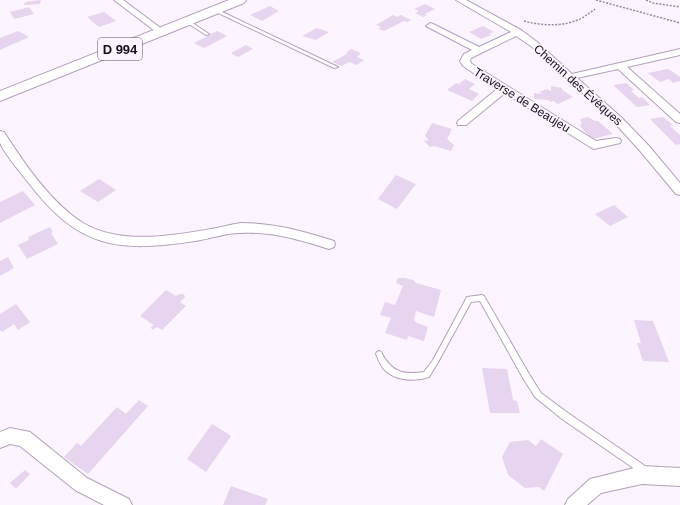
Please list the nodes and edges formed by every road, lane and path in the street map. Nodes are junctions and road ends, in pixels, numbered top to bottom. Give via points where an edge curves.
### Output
1 (118, 0) edge
2 (240, 0) edge
3 (460, 0) edge
4 (596, 0) edge
5 (646, 0) edge
6 (680, 7) edge
7 (595, 9) dead end
8 (215, 10) junction
9 (521, 20) dead end
10 (187, 21) junction
11 (680, 23) edge
12 (430, 26) dead end
13 (162, 32) junction
14 (518, 32) junction
15 (207, 34) dead end
16 (478, 50) junction
17 (680, 52) edge
18 (620, 66) junction
19 (336, 68) dead end
20 (570, 76) junction
21 (504, 89) junction
22 (0, 96) edge
23 (666, 107) junction
24 (680, 112) edge
25 (680, 120) edge
26 (462, 123) dead end
27 (0, 134) edge
28 (616, 141) dead end
29 (680, 191) edge
30 (329, 244) dead end
31 (379, 354) dead end
32 (0, 440) edge
33 (651, 475) junction
34 (680, 477) edge
35 (123, 505) edge
36 (574, 505) edge

1 - 13 street
2 - 8 main road, D 994
3 - 14 street, Chemin des Évêques
4 - 11 path
5 - 6 path
7 - 9 path via 581,19 571,22 536,25
8 - 10 main road, D 994
8 - 19 lane
10 - 13 main road, D 994
10 - 15 lane
12 - 16 street
13 - 22 main road, D 994
14 - 16 street, Traverse de Beaujeu
14 - 20 street, Chemin des Évêques
16 - 21 street, Traverse de Beaujeu via 467,56 465,61 468,66
17 - 18 street
18 - 20 street
18 - 23 street
20 - 29 street, Chemin des Évêques via 617,119
21 - 26 street
21 - 28 street, Traverse de Beaujeu via 594,145
23 - 24 street
23 - 25 street
27 - 30 street via 57,208 79,226 105,238 132,241 179,238 238,228 265,228
31 - 33 lane via 382,362 394,374 410,378 426,375 470,299 482,298 538,395
32 - 35 street via 10,436 24,438 81,484
33 - 34 street
33 - 36 street via 596,485

